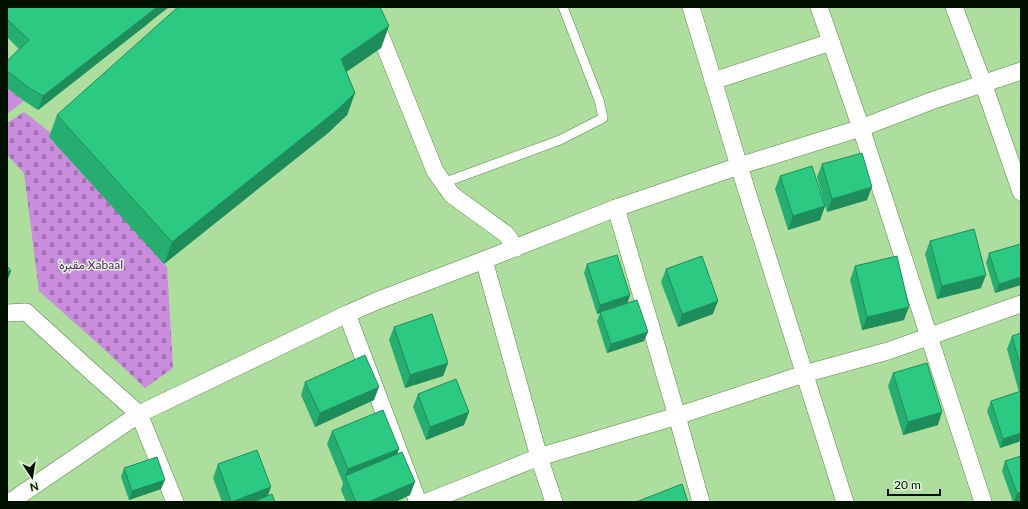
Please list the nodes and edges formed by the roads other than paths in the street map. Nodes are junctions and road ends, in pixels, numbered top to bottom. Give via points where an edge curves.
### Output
1 (368, 7) edge
2 (563, 7) edge
3 (691, 7) edge
4 (820, 7) edge
5 (954, 7) edge
6 (831, 42) junction
7 (1021, 71) edge
8 (713, 80) junction
9 (983, 83) junction
10 (861, 128) junction
11 (739, 166) junction
12 (443, 183) junction
13 (1021, 192) edge
14 (616, 208) junction
15 (516, 248) junction
16 (484, 260) junction
17 (1021, 304) edge
18 (7, 313) edge
19 (347, 314) junction
20 (930, 336) junction
21 (804, 374) junction
22 (139, 414) junction
23 (676, 416) junction
24 (539, 457) junction
25 (10, 502) edge
26 (175, 502) edge
27 (418, 502) edge
28 (427, 502) edge
29 (554, 502) edge
30 (701, 502) edge
31 (846, 502) edge
32 (983, 502) edge

1 - 12 street via 435,171
2 - 12 lane via 599,100 603,118 560,140
3 - 8 street
4 - 6 street
5 - 9 street
6 - 8 street
6 - 10 street
7 - 9 street
8 - 11 street
9 - 10 street
9 - 13 street
10 - 11 street
10 - 20 street
11 - 14 street
11 - 21 street
12 - 15 street via 452,195 506,234
14 - 15 street
14 - 23 street
15 - 16 street
16 - 19 street
16 - 24 street
17 - 20 street
18 - 22 street via 26,312
19 - 22 street
19 - 27 street
20 - 21 street via 888,351
20 - 32 street
21 - 23 street
21 - 31 street
22 - 25 street
22 - 26 street
23 - 24 street
23 - 30 street
24 - 28 street
24 - 29 street

